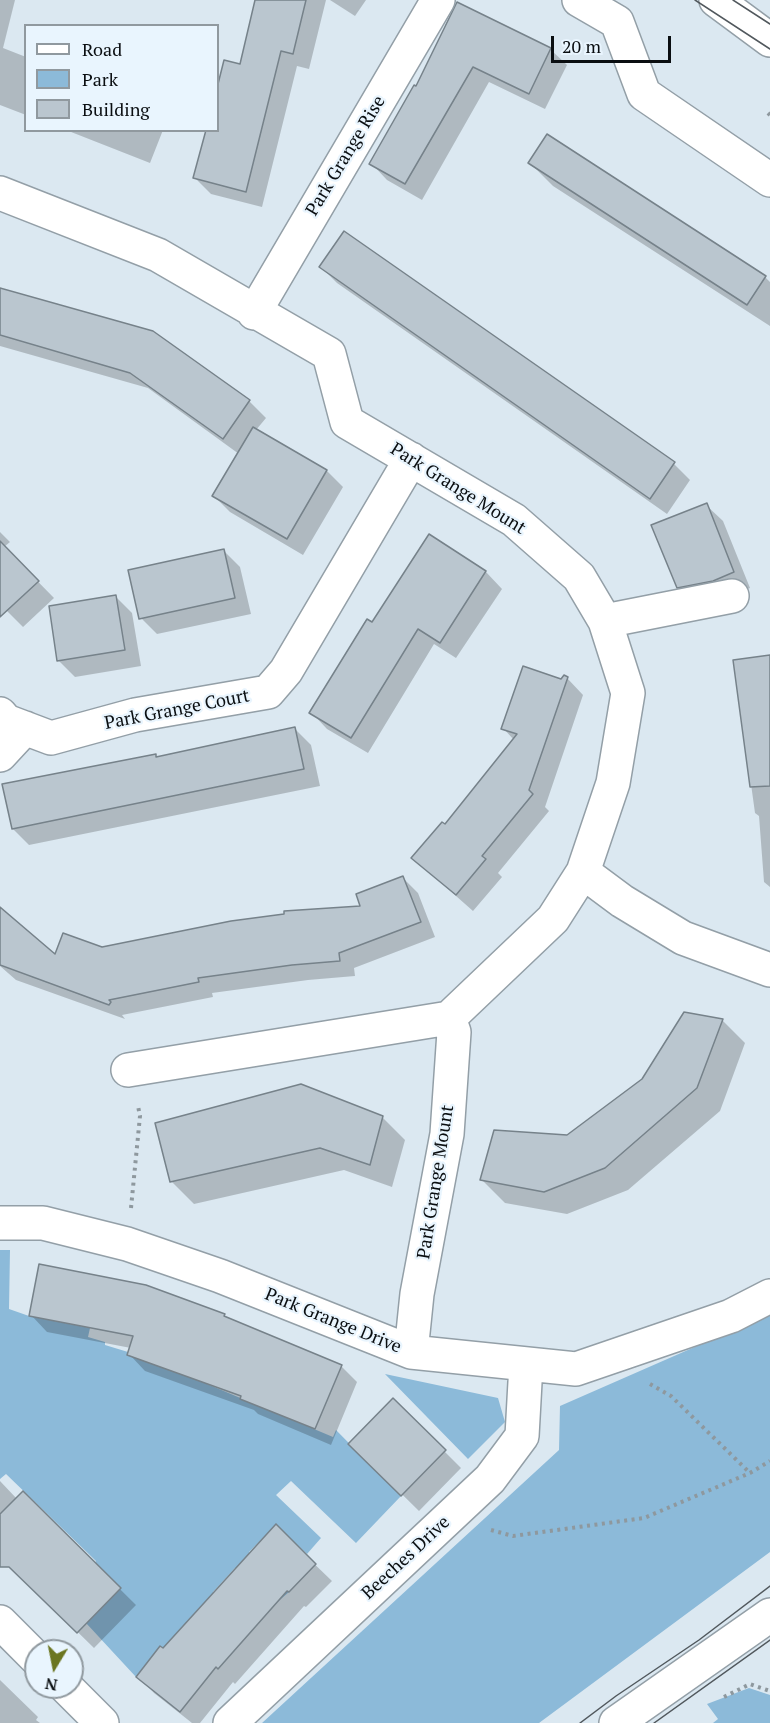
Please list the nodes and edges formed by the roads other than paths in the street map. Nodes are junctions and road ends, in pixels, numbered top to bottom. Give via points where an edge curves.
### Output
1 (438, 0) edge
2 (579, 0) edge
3 (716, 0) edge
4 (770, 40) edge
5 (770, 180) edge
6 (0, 193) edge
7 (254, 313) junction
8 (411, 459) junction
9 (732, 596) dead end
10 (604, 621) junction
11 (12, 721) edge
12 (0, 755) edge
13 (583, 872) junction
14 (770, 970) edge
15 (449, 1018) junction
16 (129, 1070) dead end
17 (0, 1223) edge
18 (770, 1296) edge
19 (411, 1352) junction
20 (526, 1364) junction
21 (0, 1622) edge
22 (767, 1623) edge
23 (24, 1646) edge
24 (78, 1699) edge
25 (102, 1723) edge
26 (231, 1723) edge
27 (616, 1723) edge

1 - 7 street, Park Grange Rise
2 - 5 street via 617,22 644,94
3 - 4 street
6 - 7 street, Park Grange Mount via 158,255
7 - 8 street, Park Grange Mount via 329,354 347,422
8 - 10 street, Park Grange Mount via 514,520 579,577
8 - 11 street, Park Grange Court via 286,671 268,692 135,715 51,738
9 - 10 street
10 - 13 street, Park Grange Mount via 628,693 613,783
11 - 12 street
13 - 14 street via 683,938
13 - 15 street, Park Grange Mount via 553,919
15 - 16 street
15 - 19 street, Park Grange Mount via 454,1032 447,1134 417,1294
17 - 19 street, Park Grange Drive via 43,1223 127,1244 220,1276
18 - 20 street, Park Grange Drive via 731,1316 576,1369
19 - 20 street, Park Grange Drive
20 - 26 street, Beeches Drive via 522,1436 490,1479
21 - 23 street
22 - 27 street
24 - 25 street

